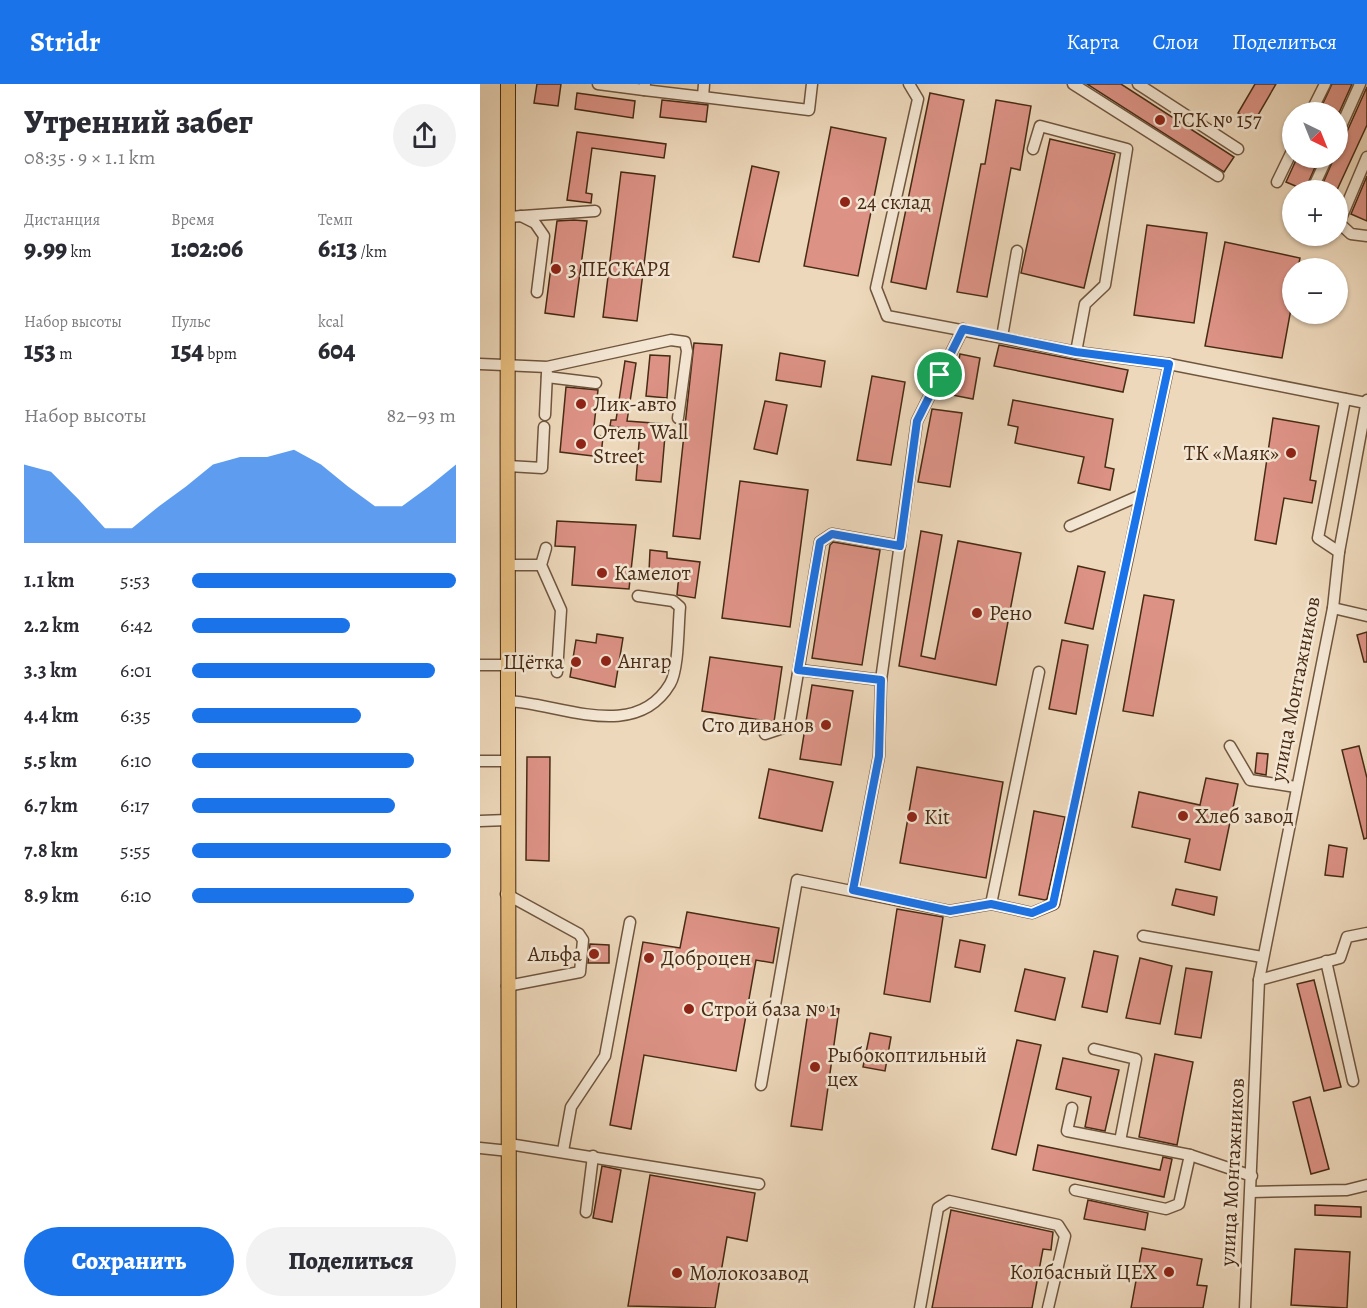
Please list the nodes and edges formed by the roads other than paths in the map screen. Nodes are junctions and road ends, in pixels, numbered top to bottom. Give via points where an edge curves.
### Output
1 (508, 84) edge
2 (598, 84) edge
3 (704, 84) edge
4 (812, 84) edge
5 (909, 84) edge
6 (1073, 84) edge
7 (1138, 84) edge
8 (1325, 84) edge
9 (1360, 84) edge
10 (645, 87) edge
11 (703, 97) junction
12 (1316, 102) edge
13 (1348, 111) edge
14 (1033, 149) dead end
15 (1239, 149) dead end
16 (1367, 157) edge
17 (1284, 168) edge
18 (1218, 176) dead end
19 (1277, 182) dead end
20 (595, 211) dead end
21 (514, 216) junction
22 (1367, 236) edge
23 (1017, 251) dead end
24 (537, 292) dead end
25 (963, 329) junction
26 (1002, 338) junction
27 (1076, 352) junction
28 (480, 364) edge
29 (1169, 364) junction
30 (507, 365) junction
31 (547, 372) junction
32 (596, 383) dead end
33 (1345, 399) junction
34 (1367, 402) edge
35 (678, 418) dead end
36 (508, 466) junction
37 (1141, 495) junction
38 (1070, 526) dead end
39 (900, 546) junction
40 (546, 548) dead end
41 (1340, 552) junction
42 (509, 565) junction
43 (541, 565) junction
44 (639, 596) dead end
45 (1332, 608) junction
46 (1367, 616) edge
47 (480, 665) edge
48 (508, 665) junction
49 (798, 670) junction
50 (557, 672) dead end
51 (1038, 672) dead end
52 (881, 680) junction
53 (507, 701) junction
54 (765, 734) dead end
55 (1230, 746) dead end
56 (480, 761) edge
57 (507, 761) junction
58 (1296, 787) junction
59 (507, 820) junction
60 (480, 821) edge
61 (853, 890) junction
62 (506, 894) junction
63 (991, 904) junction
64 (630, 922) dead end
65 (1367, 933) edge
66 (1143, 936) dead end
67 (1262, 957) junction
68 (1326, 961) junction
69 (1259, 980) junction
70 (507, 986) junction
71 (1094, 1049) dead end
72 (1353, 1081) dead end
73 (761, 1085) dead end
74 (1072, 1108) dead end
75 (1120, 1141) junction
76 (480, 1148) edge
77 (509, 1148) junction
78 (563, 1151) junction
79 (1190, 1155) junction
80 (593, 1156) junction
81 (1252, 1176) junction
82 (759, 1184) dead end
83 (1367, 1185) edge
84 (1076, 1190) dead end
85 (1251, 1192) junction
86 (586, 1212) dead end
87 (509, 1308) edge
88 (920, 1308) edge
89 (1048, 1308) edge
90 (1245, 1308) edge

1 - 21 main road
2 - 10 street
3 - 11 street
4 - 11 street via 809,110
5 - 25 street via 918,99 876,288 887,316
6 - 18 street
7 - 15 street
8 - 12 street
9 - 13 street
10 - 11 street
14 - 27 street via 1040,126 1127,149 1105,285 1084,304
16 - 22 street via 1339,223 1351,234
17 - 19 street
20 - 21 street
21 - 24 street via 535,223 544,236
21 - 30 main road
23 - 26 street
25 - 26 street
25 - 39 street via 917,421
26 - 27 street
27 - 29 street
28 - 30 street
29 - 33 street
29 - 37 street
30 - 31 street
30 - 36 main road
31 - 32 street
31 - 35 street via 671,340 685,342
31 - 36 street via 542,468
33 - 34 street
33 - 41 street via 1318,538
34 - 41 street, улица Монтажников
36 - 42 main road
37 - 38 street
37 - 63 street via 1053,904 1032,913
39 - 49 street via 832,534 820,542
39 - 52 street
40 - 43 street
41 - 45 street, улица Монтажников
42 - 43 street
42 - 48 main road
43 - 50 street via 561,610
44 - 53 street via 674,601 681,607 670,684 641,711 624,717 586,715 530,702
45 - 46 street
45 - 58 street, улица Монтажников
47 - 48 street
48 - 53 main road
49 - 52 street
49 - 54 street via 789,726
51 - 63 street
52 - 61 street via 879,756
53 - 57 main road
55 - 58 street via 1250,780
56 - 57 street
57 - 59 main road
58 - 67 street, улица Монтажников
59 - 60 street
59 - 62 main road
61 - 63 street via 950,911
61 - 73 street via 797,880
62 - 70 main road
62 - 70 street via 579,934 583,940 580,972
64 - 78 street via 605,1056 571,1107
65 - 68 street via 1347,938 1340,958
66 - 67 street
67 - 69 street, улица Монтажников
68 - 69 street
68 - 72 street
69 - 81 street, улица Монтажников
70 - 77 main road
71 - 75 street via 1136,1059
74 - 75 street via 1067,1131
75 - 79 street
76 - 77 street
77 - 78 street
77 - 87 main road
78 - 80 street
79 - 81 street
79 - 84 street via 1179,1204 1166,1209
80 - 82 street
80 - 86 street
81 - 85 street, улица Монтажников
83 - 85 street via 1347,1190
85 - 90 street, улица Монтажников
88 - 89 street via 938,1208 949,1201 1058,1225 1065,1236

